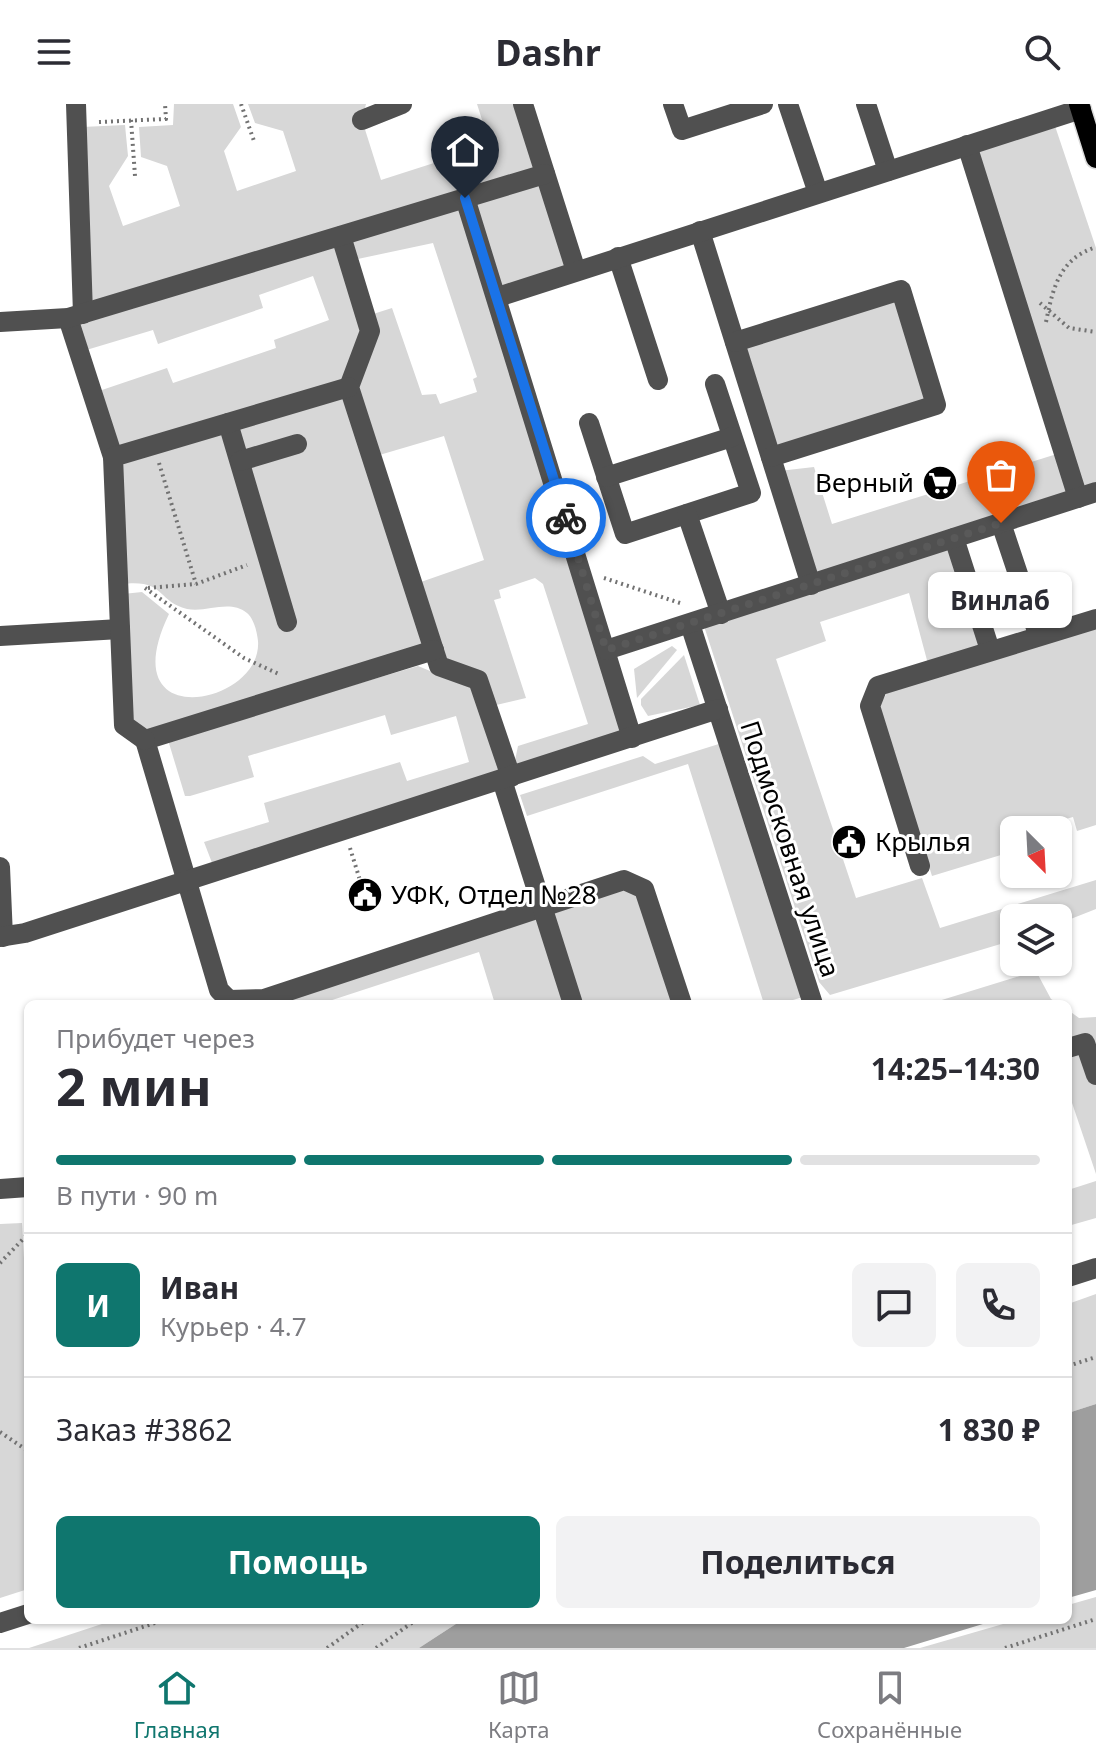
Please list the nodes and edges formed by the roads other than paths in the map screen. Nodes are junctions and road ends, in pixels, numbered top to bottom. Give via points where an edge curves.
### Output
1 (402, 104) edge
2 (523, 104) edge
3 (673, 104) edge
4 (763, 104) edge
5 (788, 104) edge
6 (866, 104) edge
7 (1080, 106) edge
8 (76, 113) edge
9 (362, 120) dead end
10 (967, 145) junction
11 (1096, 158) edge
12 (888, 171) junction
13 (545, 174) junction
14 (818, 193) junction
15 (465, 198) junction
16 (700, 231) junction
17 (341, 236) junction
18 (618, 257) junction
19 (576, 271) junction
20 (498, 297) junction
21 (75, 316) junction
22 (0, 322) edge
23 (735, 342) junction
24 (658, 380) dead end
25 (715, 384) dead end
26 (349, 387) junction
27 (228, 423) junction
28 (589, 423) dead end
29 (732, 437) junction
30 (297, 444) dead end
31 (113, 457) junction
32 (771, 457) junction
33 (240, 461) junction
34 (606, 477) junction
35 (1087, 495) edge
36 (687, 514) junction
37 (1001, 523) junction
38 (954, 538) junction
39 (811, 585) junction
40 (721, 614) junction
41 (1096, 619) edge
42 (287, 622) dead end
43 (690, 624) junction
44 (120, 629) junction
45 (1038, 634) junction
46 (0, 636) edge
47 (434, 650) junction
48 (606, 650) junction
49 (990, 650) junction
50 (718, 709) junction
51 (632, 738) junction
52 (145, 740) junction
53 (506, 778) junction
54 (920, 866) dead end
55 (0, 867) edge
56 (188, 881) junction
57 (541, 904) junction
58 (2, 937) edge
59 (572, 1000) edge
60 (681, 1000) edge
61 (805, 1000) edge
62 (1072, 1047) edge
63 (1096, 1075) edge
64 (24, 1187) edge
65 (0, 1189) edge
66 (1096, 1268) edge
67 (1072, 1276) edge
68 (24, 1615) edge
69 (0, 1623) edge

1 - 9 street
2 - 13 street
3 - 4 street via 682,130
5 - 14 street
6 - 12 street
7 - 10 street
7 - 11 main road
8 - 21 street
10 - 12 street
10 - 35 street
12 - 14 street
13 - 15 street
13 - 19 street
14 - 16 street
15 - 17 street
15 - 20 street
16 - 18 street
16 - 23 street
17 - 21 street
17 - 26 street via 370,331
18 - 19 street
18 - 24 street
19 - 20 street
20 - 48 street
21 - 22 street
21 - 31 street
23 - 32 street
23 - 32 street via 901,290 936,405
25 - 29 street
26 - 27 street
26 - 47 street
27 - 31 street
27 - 33 street
28 - 34 street
29 - 34 street
29 - 36 street via 751,493
30 - 33 street
31 - 44 street
32 - 39 street
33 - 42 street
34 - 36 street via 625,534
35 - 37 street
36 - 40 street
37 - 38 street
37 - 45 street
38 - 39 street
38 - 49 street
39 - 40 street
40 - 43 street
41 - 45 street
43 - 48 street
43 - 50 street, Подмосковная улица
44 - 46 street
44 - 52 street via 124,725
45 - 49 street
47 - 52 street
47 - 53 street via 439,666 478,680
48 - 51 street
49 - 54 street via 878,686 870,706
50 - 51 street, Подмосковная улица
50 - 61 street, Подмосковная улица
51 - 53 street, Подмосковная улица
52 - 56 street
53 - 56 street, Подмосковная улица
53 - 57 street
55 - 58 street
56 - 57 street via 219,990 229,1000 264,999
56 - 58 street, Подмосковная улица
57 - 59 street
57 - 60 street via 624,880 644,889
62 - 63 street via 1085,1043
64 - 65 street
66 - 67 street
68 - 69 street

